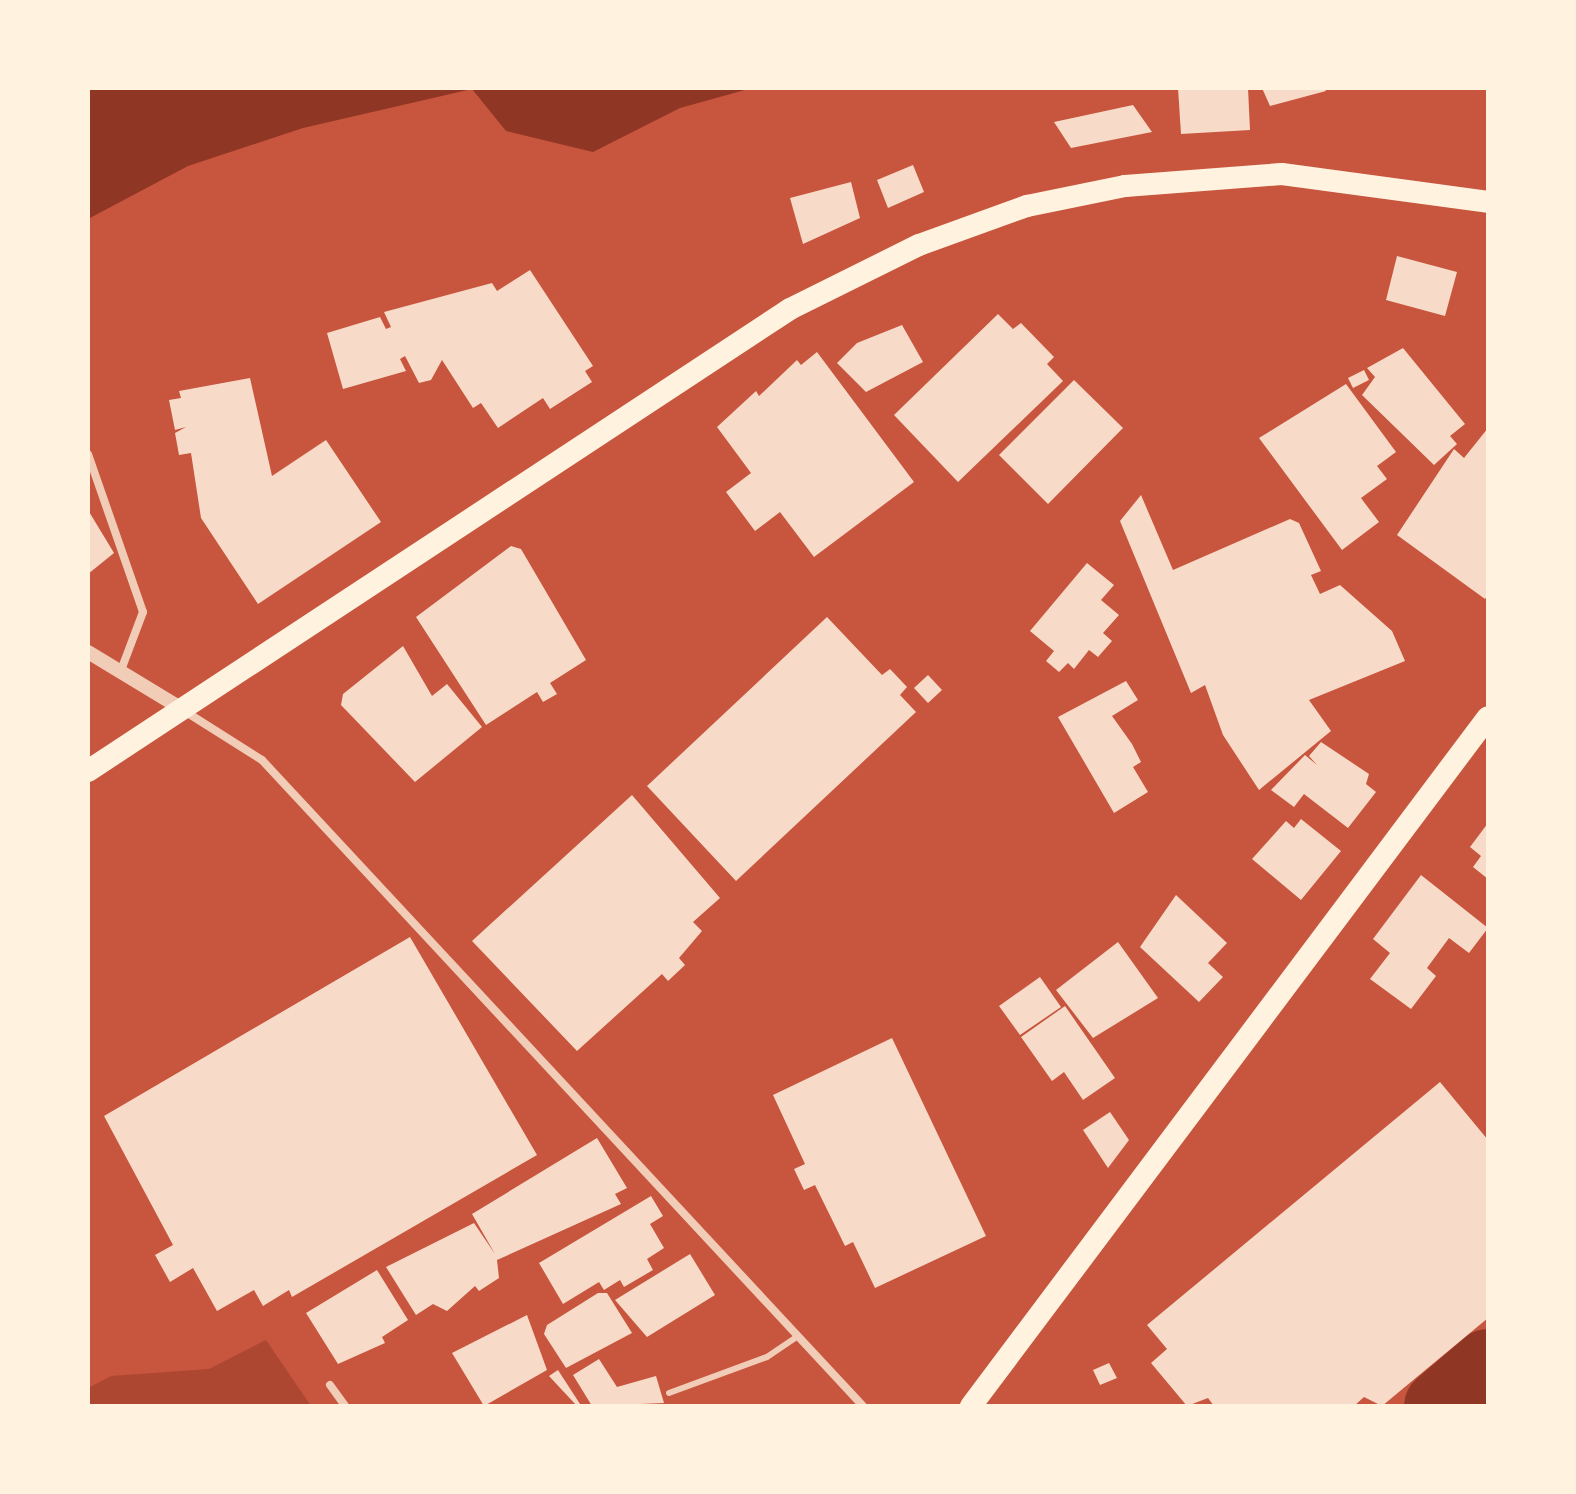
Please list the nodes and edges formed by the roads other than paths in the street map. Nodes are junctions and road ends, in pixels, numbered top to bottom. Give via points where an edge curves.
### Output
1 (1488, 202) edge
2 (88, 454) edge
3 (88, 652) edge
4 (120, 673) junction
5 (182, 709) junction
6 (1488, 717) edge
7 (88, 771) edge
8 (798, 1336) junction
9 (330, 1385) dead end
10 (669, 1393) dead end
11 (345, 1406) edge
12 (863, 1406) edge
13 (971, 1406) edge

1 - 5 highway via 1282,174 1125,186 1027,206 919,245 790,309
2 - 4 street via 143,612
3 - 4 street
4 - 5 street
5 - 7 highway
5 - 8 street via 262,760
6 - 13 highway
8 - 10 lane via 767,1357
8 - 12 street
9 - 11 street

